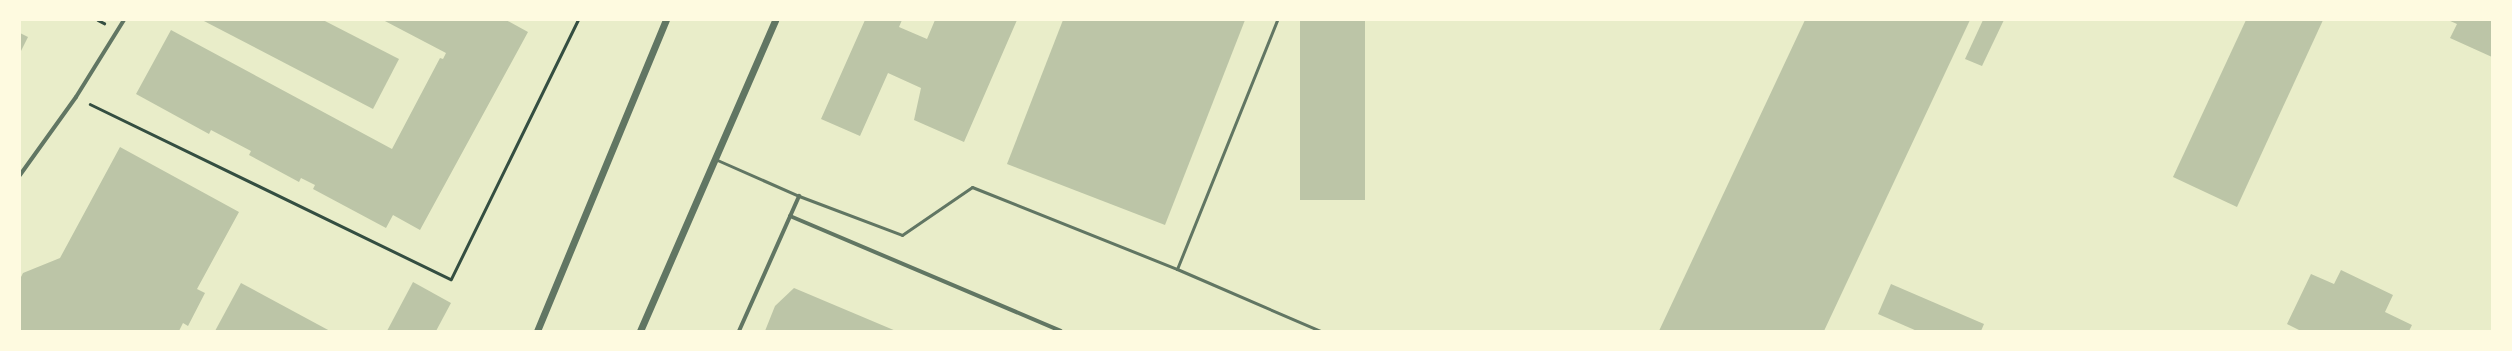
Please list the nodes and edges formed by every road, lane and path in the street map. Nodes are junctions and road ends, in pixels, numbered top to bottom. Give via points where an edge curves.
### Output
1 (124, 20) edge
2 (578, 20) edge
3 (666, 20) edge
4 (775, 20) edge
5 (1277, 20) edge
6 (76, 97) junction
7 (715, 159) junction
8 (20, 174) edge
9 (799, 196) junction
10 (790, 216) junction
11 (1177, 269) junction
12 (537, 331) edge
13 (640, 331) edge
14 (739, 331) edge
15 (1061, 331) edge
16 (1320, 331) edge

1 - 6 street
2 - 6 path via 451,279
3 - 12 street
4 - 7 street
5 - 11 lane
6 - 8 street
7 - 9 lane
7 - 13 street
9 - 10 street
9 - 11 lane via 902,236 972,187
10 - 14 street
10 - 15 street
11 - 16 lane

